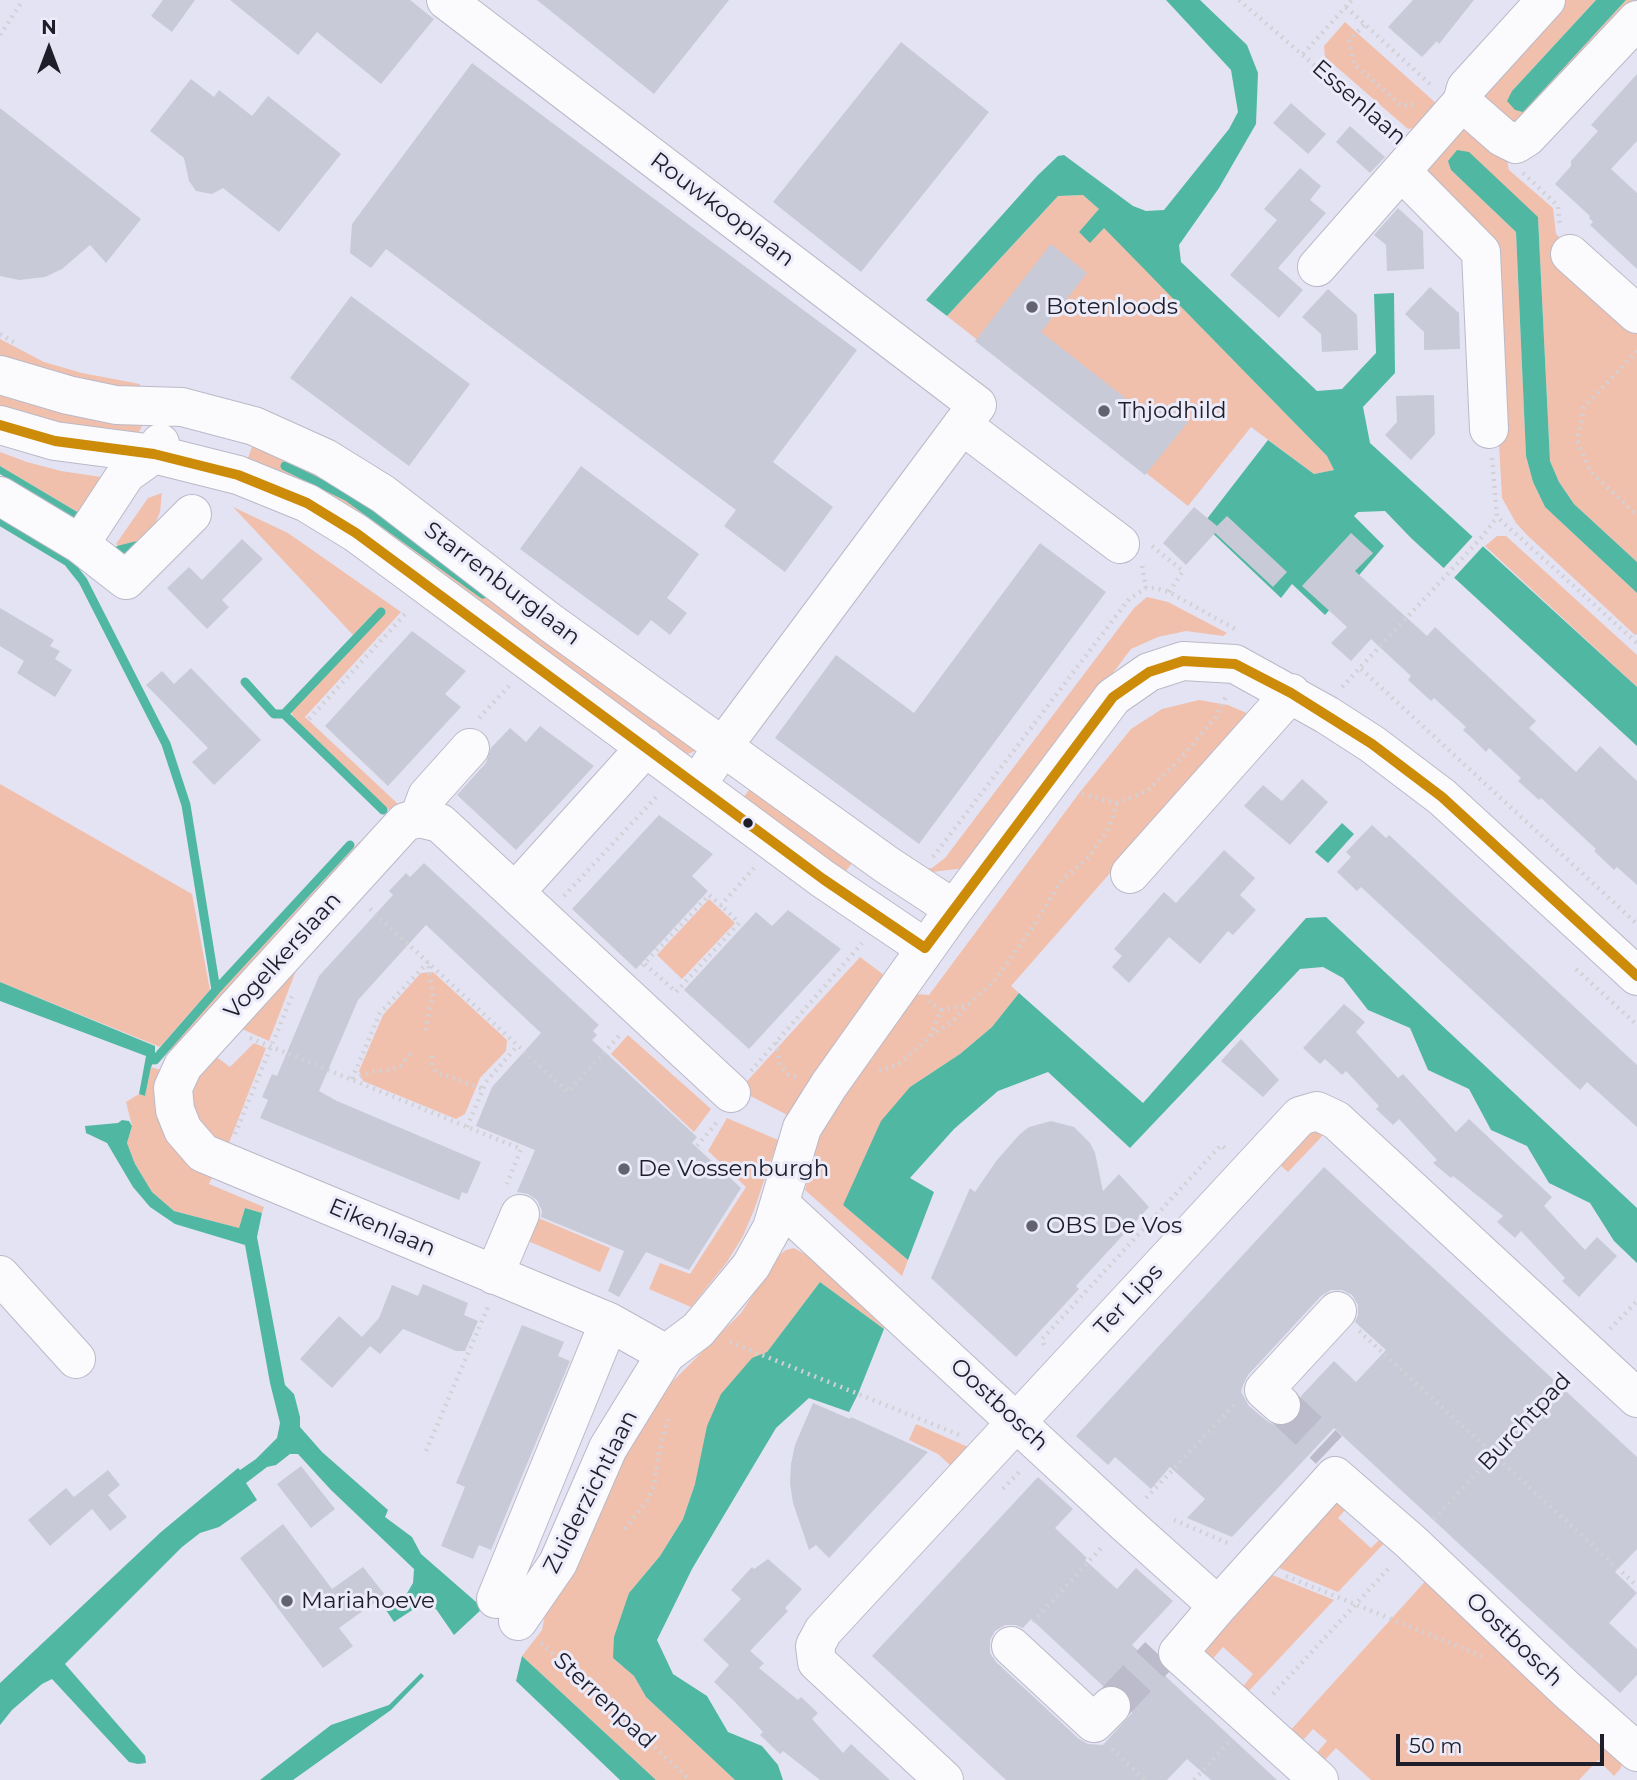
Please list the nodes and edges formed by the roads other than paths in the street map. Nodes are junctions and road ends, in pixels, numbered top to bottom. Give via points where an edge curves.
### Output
1 (446, 0) edge
2 (1546, 0) edge
3 (1637, 20) edge
4 (1445, 99) junction
5 (1409, 162) junction
6 (1570, 254) road end
7 (1317, 267) dead end
8 (1637, 314) edge
9 (0, 374) edge
10 (182, 407) junction
11 (0, 425) edge
12 (962, 425) junction
13 (1489, 429) road end
14 (154, 454) junction
15 (0, 496) edge
16 (192, 514) dead end
17 (80, 544) junction
18 (1134, 549) road end
19 (1282, 703) junction
20 (723, 746) junction
21 (470, 748) dead end
22 (638, 756) junction
23 (680, 787) junction
24 (419, 818) junction
25 (1130, 874) dead end
26 (516, 891) junction
27 (954, 909) junction
28 (925, 948) junction
29 (1637, 976) edge
30 (731, 1093) road end
31 (175, 1110) joint
32 (512, 1204) road end
33 (780, 1204) junction
34 (0, 1275) edge
35 (497, 1276) junction
36 (1337, 1311) road end
37 (609, 1322) junction
38 (666, 1354) junction
39 (76, 1359) dead end
40 (1637, 1398) edge
41 (1281, 1405) tunnel mouth
42 (1017, 1422) junction
43 (1218, 1606) junction
44 (1011, 1646) dead end
45 (1103, 1714) road end
46 (1637, 1752) edge
47 (1637, 1771) edge
48 (944, 1780) edge
49 (1319, 1780) edge
50 (1628, 1780) edge

1 - 12 street, Rouwkooplaan via 977,405
2 - 4 street via 1466,88
3 - 4 street via 1527,138 1516,144
4 - 5 street
5 - 7 street
5 - 13 street via 1481,252
6 - 8 street
9 - 10 street, Starrenburglaan via 116,405
10 - 14 street
10 - 20 street, Starrenburglaan via 254,426 325,458 383,494 551,623
11 - 14 street, Starrenburglaan via 55,441
12 - 18 street
12 - 20 street, Rouwkooplaan
14 - 17 street via 126,474
14 - 22 street, Starrenburglaan via 238,475 307,503 356,533
15 - 17 street
16 - 17 street via 126,580
19 - 25 street
19 - 27 street, Zuiderzichtlaan via 1235,664 1183,661 1149,672 1113,697
19 - 29 street, Zuiderzichtlaan via 1372,744 1442,797
20 - 23 street, Rouwkooplaan
20 - 27 street, Starrenburglaan
21 - 24 street, Vogelkerslaan via 426,796
22 - 23 street, Starrenburglaan
22 - 26 street
23 - 28 street, Starrenburglaan via 776,843
24 - 26 street via 440,822
24 - 31 street, Vogelkerslaan via 405,822 183,1066 173,1088
26 - 30 street via 544,917 632,976
27 - 28 street, Zuiderzichtlaan
28 - 33 street, Zuiderzichtlaan via 802,1128
31 - 35 street, Eikenlaan via 183,1130 203,1153
32 - 35 street
33 - 38 street, Zuiderzichtlaan via 751,1266 698,1330
33 - 42 street, Oostbosch
34 - 39 street
35 - 37 street, Eikenlaan
36 - 41 street via 1264,1390
37 - 38 street, Eikenlaan
37 - 38 street, Zuiderzichtlaan via 507,1610 558,1563 608,1448
40 - 42 street, Ter Lips via 1339,1123 1317,1111 1300,1115
42 - 43 street, Oostbosch
42 - 48 street, Ter Lips via 823,1631 815,1646 817,1662
43 - 46 street, Oostbosch via 1332,1463
43 - 49 street, Oostbosch via 1168,1654
44 - 45 street
47 - 50 street

